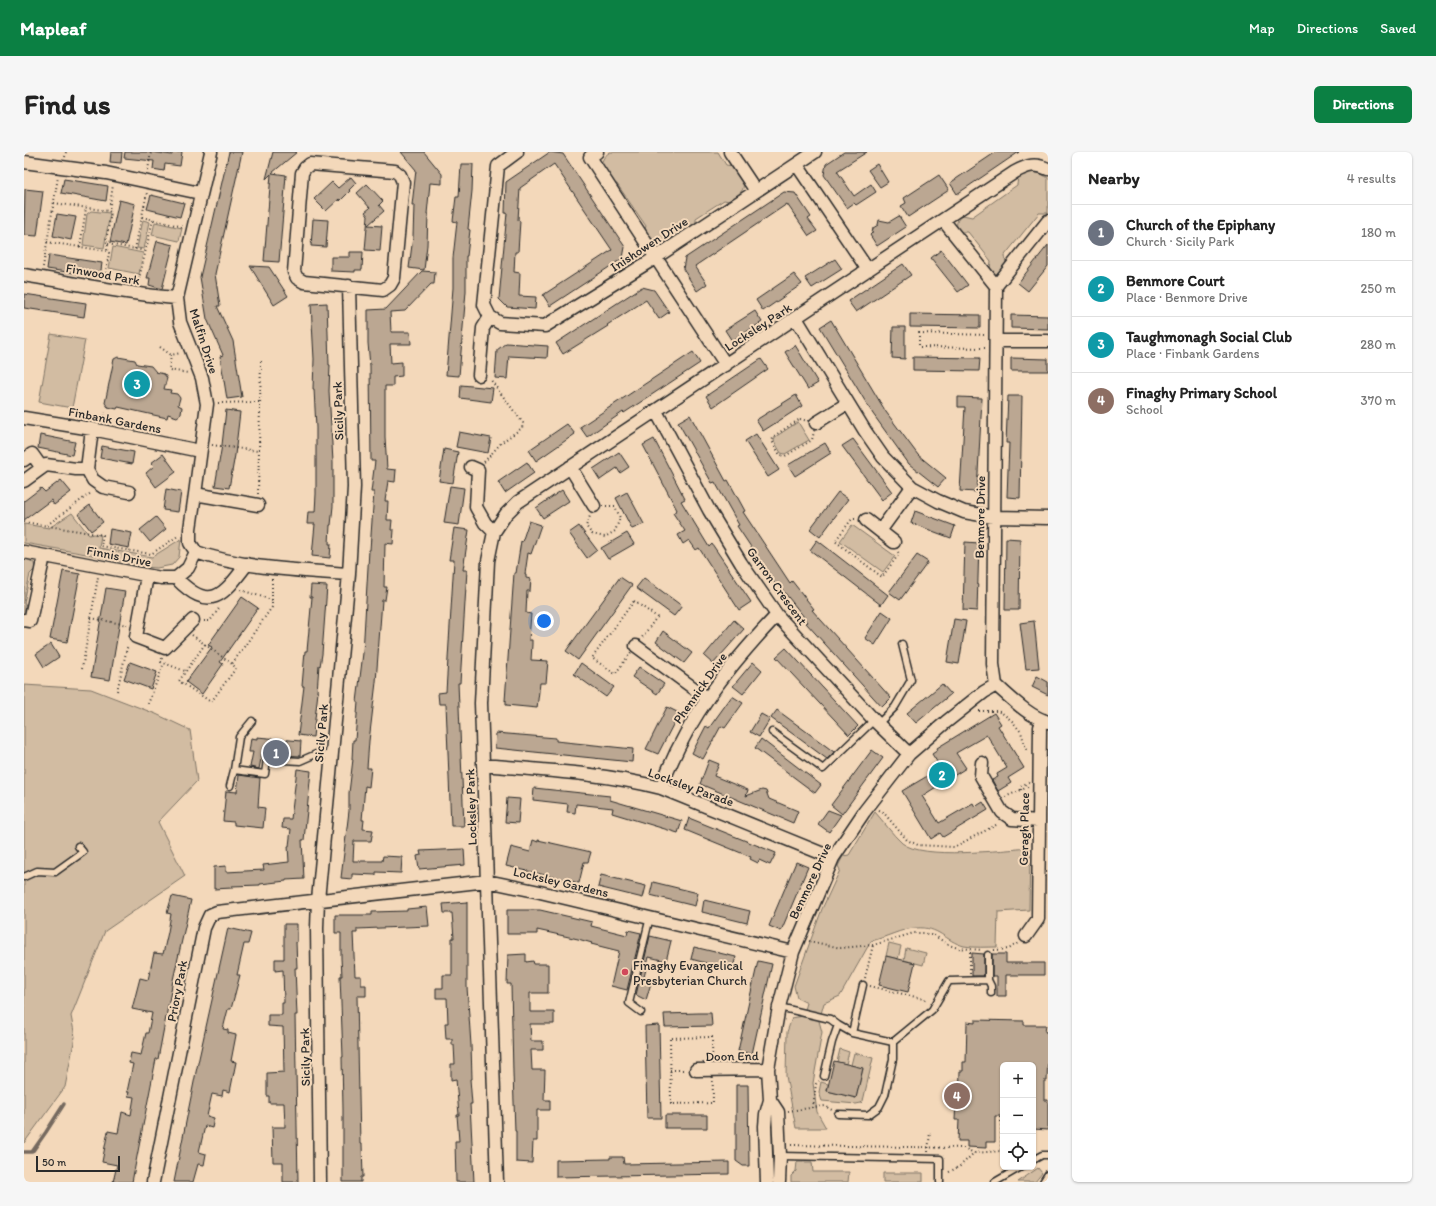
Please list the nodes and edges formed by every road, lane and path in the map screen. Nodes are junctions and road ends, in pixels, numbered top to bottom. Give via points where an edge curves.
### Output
1 (151, 152) edge
2 (210, 152) edge
3 (517, 152) edge
4 (730, 152) edge
5 (816, 152) edge
6 (591, 154) edge
7 (24, 162) edge
8 (797, 165) junction
9 (60, 166) junction
10 (1048, 169) edge
11 (115, 175) junction
12 (148, 182) junction
13 (756, 191) junction
14 (200, 193) junction
15 (54, 203) junction
16 (86, 208) junction
17 (109, 211) junction
18 (142, 217) junction
19 (153, 220) junction
20 (943, 220) junction
21 (1048, 221) edge
22 (192, 229) junction
23 (48, 242) junction
24 (108, 244) junction
25 (80, 247) junction
26 (135, 249) junction
27 (107, 251) junction
28 (146, 251) junction
29 (655, 258) junction
30 (868, 270) junction
31 (24, 275) edge
32 (41, 278) junction
33 (349, 286) junction
34 (996, 286) junction
35 (103, 288) junction
36 (136, 294) junction
37 (177, 298) junction
38 (490, 317) junction
39 (796, 318) junction
40 (996, 341) junction
41 (1048, 341) edge
42 (160, 346) dead end
43 (192, 351) junction
44 (171, 355) junction
45 (261, 361) dead end
46 (726, 365) junction
47 (201, 375) junction
48 (479, 375) joint
49 (259, 402) junction
50 (848, 403) junction
51 (207, 404) junction
52 (656, 411) junction
53 (24, 418) edge
54 (816, 423) junction
55 (92, 429) junction
56 (201, 447) junction
57 (258, 451) junction
58 (24, 460) edge
59 (42, 468) junction
60 (570, 468) junction
61 (87, 469) junction
62 (474, 469) joint
63 (24, 481) edge
64 (102, 486) junction
65 (912, 487) junction
66 (129, 492) dead end
67 (195, 494) junction
68 (258, 505) joint
69 (594, 506) junction
70 (993, 517) junction
71 (1048, 518) edge
72 (866, 520) joint
73 (24, 522) edge
74 (47, 526) junction
75 (190, 529) junction
76 (494, 532) junction
77 (880, 532) junction
78 (894, 542) joint
79 (24, 552) edge
80 (196, 552) junction
81 (44, 556) junction
82 (247, 564) junction
83 (100, 566) junction
84 (272, 567) junction
85 (349, 574) junction
86 (147, 576) junction
87 (176, 578) junction
88 (226, 589) junction
89 (272, 600) junction
90 (777, 615) junction
91 (91, 618) junction
92 (24, 620) edge
93 (192, 620) joint
94 (184, 628) junction
95 (137, 632) junction
96 (204, 644) junction
97 (902, 644) dead end
98 (636, 646) junction
99 (164, 648) junction
100 (164, 663) junction
101 (232, 664) junction
102 (82, 669) dead end
103 (185, 671) junction
104 (996, 685) junction
105 (117, 691) dead end
106 (707, 698) junction
107 (148, 704) dead end
108 (962, 709) junction
109 (252, 721) dead end
110 (1045, 721) edge
111 (876, 722) junction
112 (772, 732) dead end
113 (909, 754) junction
114 (1028, 755) dead end
115 (333, 756) junction
116 (982, 763) dead end
117 (483, 765) junction
118 (234, 770) junction
119 (1034, 779) junction
120 (230, 786) dead end
121 (661, 788) junction
122 (1021, 790) junction
123 (996, 802) junction
124 (870, 804) junction
125 (1006, 816) junction
126 (1038, 821) junction
127 (78, 846) dead end
128 (833, 858) junction
129 (24, 877) edge
130 (487, 881) junction
131 (318, 900) junction
132 (650, 917) junction
133 (1026, 936) joint
134 (798, 939) junction
135 (873, 945) junction
136 (970, 950) junction
137 (993, 950) dead end
138 (793, 952) junction
139 (987, 953) joint
140 (970, 980) junction
141 (988, 980) junction
142 (863, 985) junction
143 (991, 992) dead end
144 (937, 1002) junction
145 (779, 1007) junction
146 (640, 1012) dead end
147 (838, 1025) junction
148 (852, 1033) junction
149 (893, 1042) junction
150 (768, 1069) junction
151 (670, 1070) dead end
152 (696, 1070) joint
153 (824, 1076) joint
154 (770, 1100) junction
155 (813, 1108) junction
156 (778, 1112) junction
157 (838, 1114) joint
158 (930, 1132) dead end
159 (930, 1147) junction
160 (780, 1150) junction
161 (1000, 1152) edge
162 (974, 1153) junction
163 (1048, 1155) edge
164 (926, 1158) junction
165 (1036, 1159) edge
166 (1016, 1170) edge
167 (1048, 1174) edge
168 (940, 1180) edge
169 (153, 1182) edge
170 (320, 1182) edge
171 (497, 1182) edge
172 (767, 1182) edge
173 (780, 1182) edge
174 (995, 1182) edge
175 (1043, 1182) edge

1 - 12 path
2 - 14 street, Malfin Drive
3 - 38 street via 498,166 484,304
4 - 13 street
5 - 8 street, Inishowen Drive
6 - 29 street
7 - 9 street
8 - 13 street, Inishowen Drive
8 - 30 street
9 - 11 street
9 - 15 path
10 - 20 street, Locksley Park via 1035,165 1023,168
11 - 12 street
11 - 17 path
12 - 14 street
12 - 18 path
13 - 29 street, Inishowen Drive
14 - 22 street, Malfin Drive
15 - 16 path
15 - 23 path
16 - 17 path
16 - 25 path
17 - 24 path via 111,213 106,241
18 - 19 path
18 - 26 path
19 - 22 path
19 - 28 path
20 - 30 street, Locksley Park
20 - 34 street
21 - 34 street
22 - 37 street, Malfin Drive
23 - 25 path
23 - 32 path
24 - 26 path
24 - 27 path
25 - 27 path
26 - 28 path
27 - 35 path via 109,253
28 - 36 path
29 - 38 street, Inishowen Drive via 545,326 500,323
29 - 46 street
30 - 39 street, Locksley Park
31 - 32 street, Finwood Park
32 - 35 street, Finwood Park
33 - 33 street via 384,290 394,278 404,182 395,171 310,164 302,174 294,272 297,278 304,282
33 - 85 street, Sicily Park via 354,487
34 - 40 street, Benmore Drive
35 - 36 street, Finwood Park
36 - 37 street, Finwood Park
37 - 43 street, Malfin Drive via 180,322
38 - 48 street via 483,328
39 - 46 street, Locksley Park
39 - 50 street
40 - 40 path via 956,335 919,333 919,347
40 - 41 street
40 - 70 street, Benmore Drive
42 - 44 path
43 - 44 path
43 - 47 street, Malfin Drive
44 - 47 path via 169,370
45 - 49 path
46 - 52 street, Locksley Park
47 - 51 street, Malfin Drive
48 - 62 path via 490,379 523,423 522,428 502,442
49 - 51 path
49 - 57 path
50 - 54 street
50 - 65 street via 883,457
51 - 56 street, Malfin Drive
52 - 60 street, Locksley Park
52 - 90 street, Garron Crescent via 709,510
53 - 55 street, Finbank Gardens
54 - 54 path via 800,419 774,436 772,441 780,455 785,456 812,440
55 - 56 street, Finbank Gardens
55 - 61 street
56 - 57 path
56 - 67 street, Malfin Drive
57 - 68 path
58 - 59 street via 32,454
59 - 61 street via 46,465
59 - 63 street
60 - 69 street
60 - 76 street, Locksley Park via 518,502
61 - 64 street via 93,480
62 - 76 street via 476,507 485,523
64 - 66 street
64 - 74 path
65 - 70 street via 964,512
65 - 77 street
67 - 68 street
67 - 75 street, Malfin Drive
69 - 69 path via 586,526 592,534 605,537 615,531 620,518 615,506
70 - 71 street
70 - 104 street, Benmore Drive via 993,664
72 - 77 street
72 - 78 path via 852,519 835,541 882,577 899,554
73 - 74 path
74 - 75 path via 103,535 101,546 151,554
75 - 80 street, Malfin Drive via 190,543
76 - 117 street, Locksley Park via 488,561 481,703
77 - 78 street
79 - 81 street, Finnis Drive
80 - 82 street
80 - 87 street via 188,568
81 - 83 street, Finnis Drive
81 - 92 street via 30,621
82 - 84 street
82 - 88 street
83 - 86 street, Finnis Drive
83 - 91 path
84 - 85 street
84 - 89 path
85 - 115 street, Sicily Park
86 - 87 street, Finnis Drive
86 - 95 street
87 - 88 street via 187,589 208,598 218,596
88 - 89 path
88 - 93 path via 224,602 210,621
89 - 101 path via 272,607
90 - 106 street, Phennick Drive
90 - 111 street, Garron Crescent
91 - 95 path
91 - 102 path
93 - 94 street
94 - 96 path
94 - 99 street
95 - 99 street
95 - 105 path via 126,648
96 - 101 path
96 - 103 path
97 - 111 lane via 911,680 895,707
98 - 98 path via 657,617 634,601 592,658 615,674
98 - 106 street
99 - 100 path via 161,662
100 - 103 path
100 - 107 path
101 - 103 path via 236,668 210,702 179,681
104 - 108 street, Benmore Drive
104 - 110 street via 1022,708
106 - 121 street, Phennick Drive via 683,736
108 - 113 street, Benmore Drive
108 - 114 path via 1002,713 1021,732
109 - 118 lane via 239,737
110 - 119 street, Geragh Place via 1040,727
111 - 112 lane via 823,769
111 - 113 street, Garron Crescent
113 - 124 street, Benmore Drive
115 - 118 lane via 316,754 300,762 267,759 264,774
115 - 131 street, Sicily Park
116 - 123 street via 981,776
117 - 121 street, Locksley Parade via 632,780
117 - 130 street, Locksley Park
118 - 120 lane
119 - 122 path
119 - 122 path via 1020,786
119 - 126 street, Geragh Place
121 - 128 street, Locksley Parade
122 - 123 path
123 - 125 street
124 - 125 path via 883,812 907,840 918,845 954,847 998,824
124 - 128 street, Benmore Drive
125 - 126 street via 1022,821
126 - 133 street, Geragh Place via 1038,919
127 - 129 lane via 83,852 55,872 37,871
128 - 134 street, Benmore Drive
130 - 131 street, Locksley Gardens
130 - 132 street, Locksley Gardens
130 - 171 street, Locksley Park
131 - 169 street, Priory Park via 217,912 210,915 204,928
131 - 170 street, Sicily Park
132 - 138 street, Locksley Gardens
132 - 146 lane via 629,1003
133 - 137 path via 1009,950
134 - 135 path via 841,948
134 - 138 street, Benmore Drive
135 - 136 path via 914,933 924,933 949,945
135 - 142 path
136 - 139 path
136 - 140 path
138 - 145 street, Benmore Drive
139 - 141 lane
140 - 141 lane
140 - 144 lane via 949,981
141 - 143 lane
142 - 144 path
142 - 148 lane
144 - 149 lane via 932,1010
145 - 147 lane via 830,1019
145 - 150 street, Benmore Drive
147 - 148 lane
147 - 153 lane
148 - 149 lane
149 - 157 lane via 893,1058 885,1095 879,1107 868,1115
150 - 152 street, Doon End
150 - 154 street, Benmore Drive
151 - 152 path
153 - 155 path via 816,1084
154 - 156 street, Benmore Drive
154 - 172 street, Benmore Drive via 765,1126
155 - 156 path
155 - 157 path via 825,1106
156 - 160 street
158 - 159 path
159 - 160 path
159 - 162 path via 964,1148
159 - 164 path
160 - 164 lane
160 - 173 street
161 - 162 path
162 - 168 path
163 - 165 lane
164 - 168 lane via 940,1159
166 - 174 lane
167 - 175 lane

